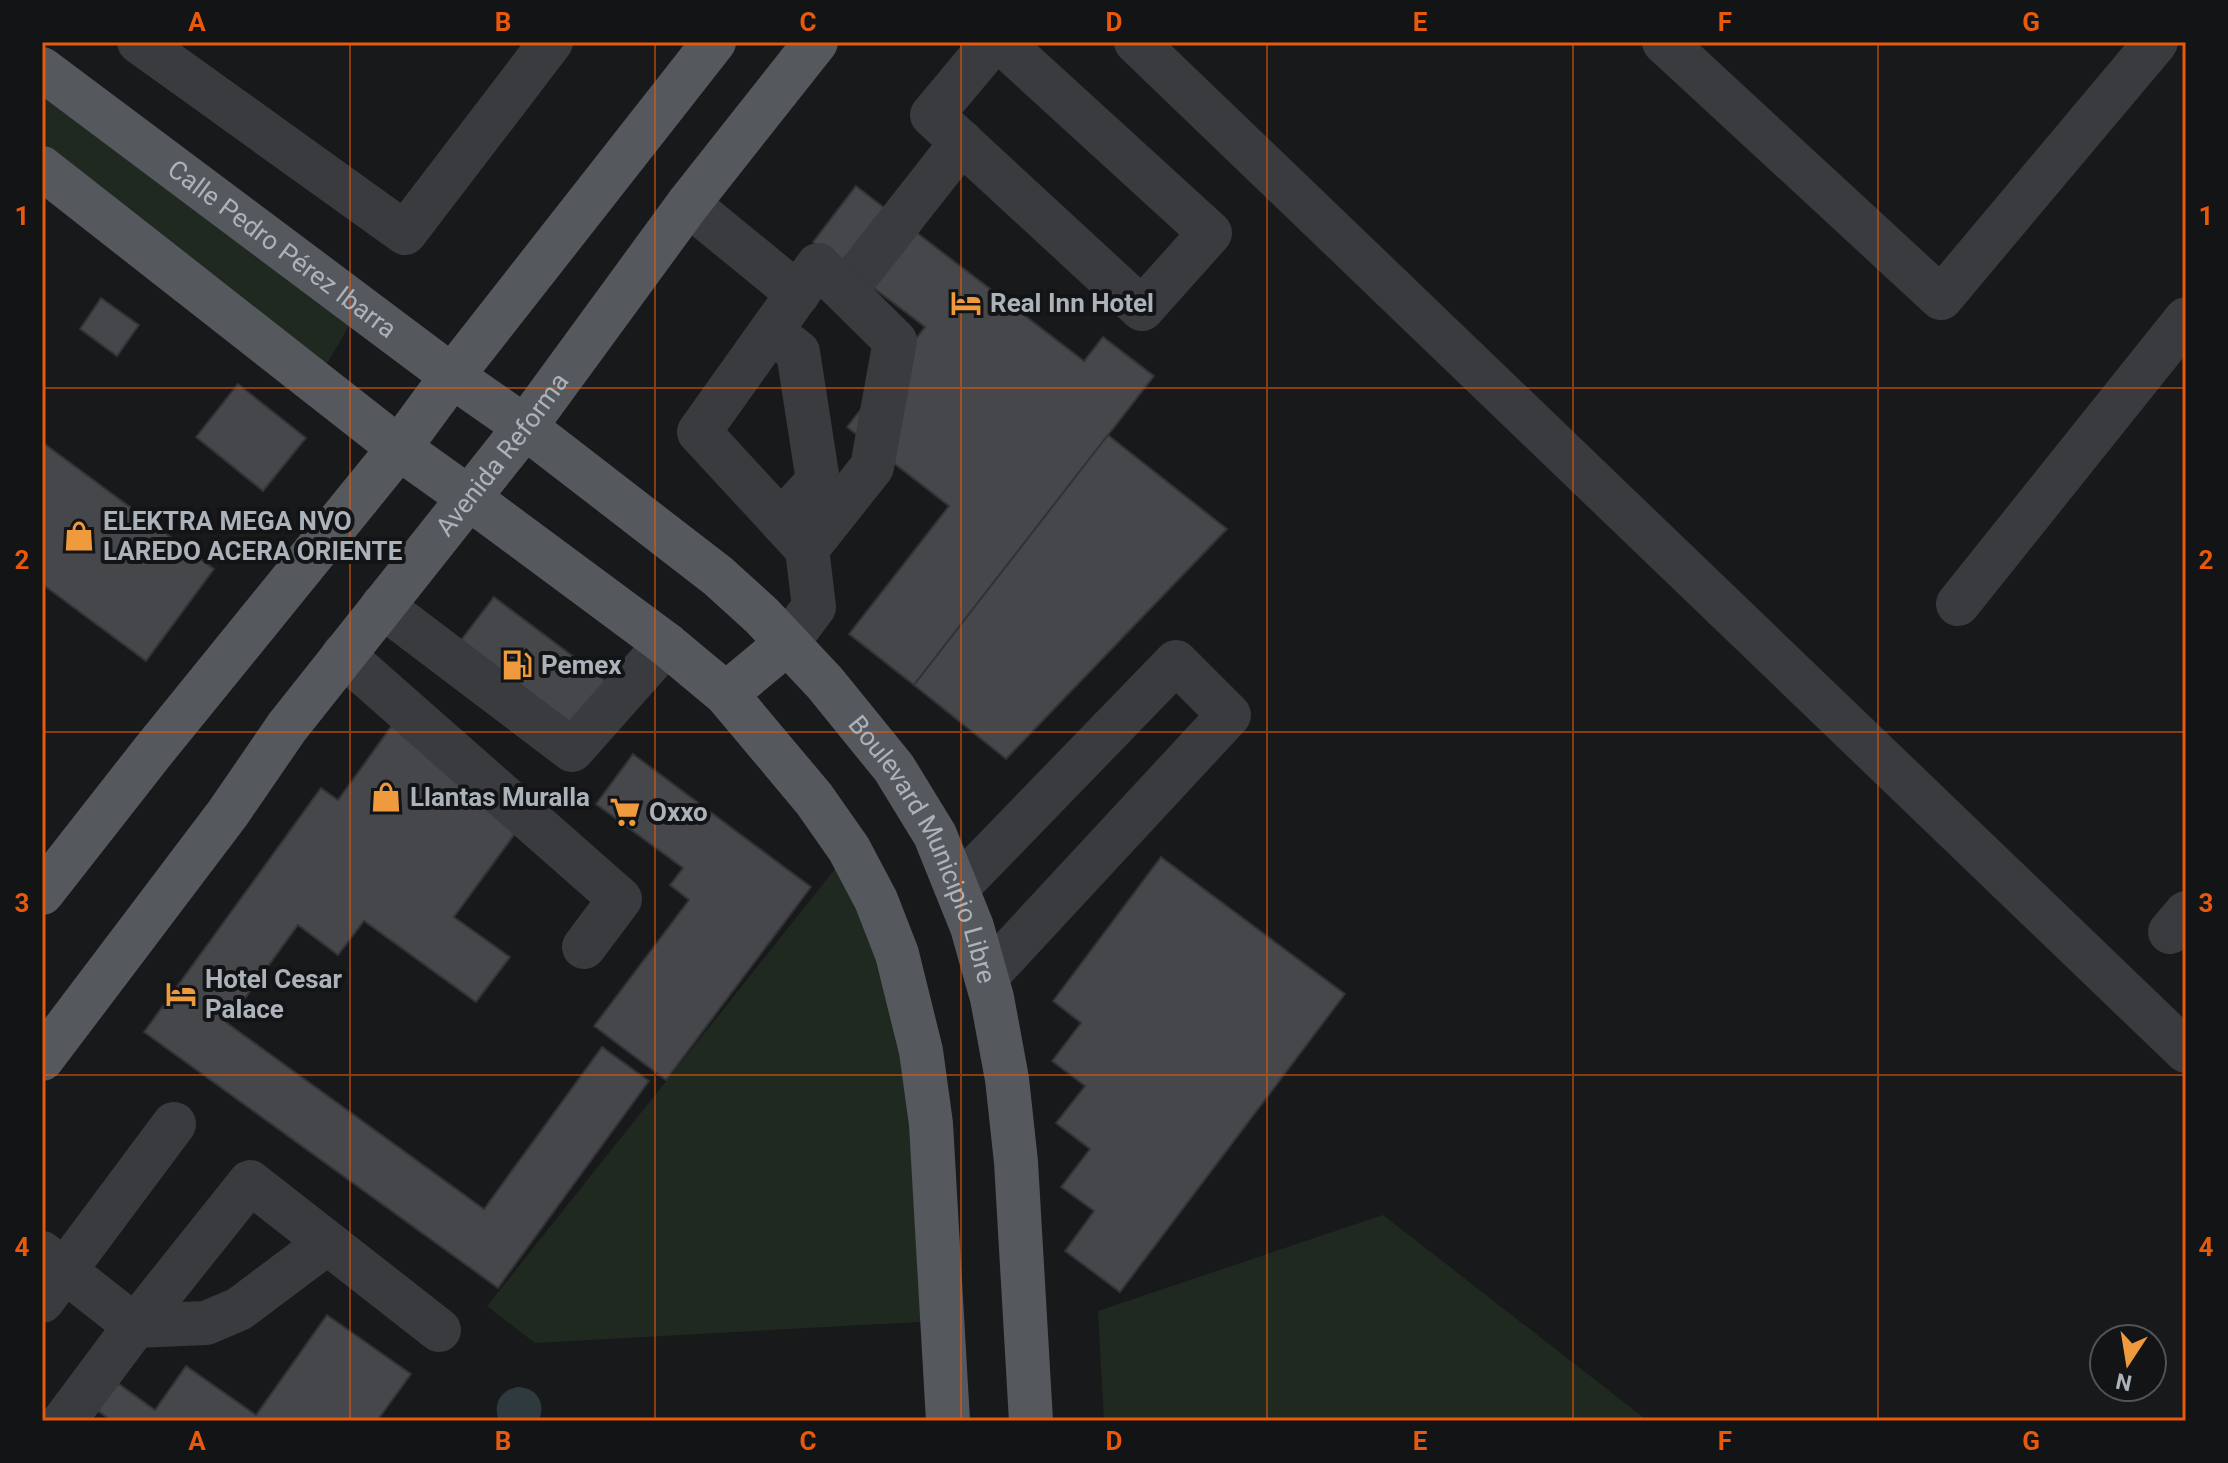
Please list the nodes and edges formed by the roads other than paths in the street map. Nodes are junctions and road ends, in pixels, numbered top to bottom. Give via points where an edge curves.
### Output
1 (139, 42) edge
2 (551, 42) edge
3 (714, 42) edge
4 (816, 42) edge
5 (993, 42) edge
6 (1001, 42) edge
7 (1136, 42) edge
8 (1664, 42) edge
9 (2156, 42) edge
10 (42, 69) edge
11 (962, 142) junction
12 (42, 168) edge
13 (688, 204) junction
14 (845, 291) junction
15 (798, 294) junction
16 (2186, 319) edge
17 (771, 331) junction
18 (452, 376) junction
19 (525, 427) junction
20 (399, 448) junction
21 (469, 498) junction
22 (794, 535) junction
23 (1958, 604) dead end
24 (382, 606) junction
25 (787, 643) junction
26 (666, 644) junction
27 (343, 655) junction
28 (726, 694) junction
29 (957, 888) junction
30 (42, 893) edge
31 (584, 947) dead end
32 (986, 977) junction
33 (2186, 1051) edge
34 (42, 1059) edge
35 (174, 1124) dead end
36 (327, 1243) junction
37 (49, 1276) edge
38 (135, 1326) junction
39 (439, 1330) dead end
40 (64, 1421) edge
41 (948, 1421) edge
42 (1031, 1421) edge

1 - 2 street via 405,233
3 - 18 main road
4 - 13 main road, Avenida Reforma
5 - 11 street via 932,115
6 - 11 street via 1210,233 1142,309
7 - 33 street
8 - 9 street via 1941,298
10 - 18 main road, Calle Pedro Pérez Ibarra
11 - 14 street
12 - 20 main road
13 - 15 street
13 - 19 main road, Avenida Reforma
14 - 15 street via 818,265
14 - 22 street via 895,341 872,467
15 - 17 street
16 - 23 street
17 - 22 street via 798,352 818,481
17 - 22 street via 699,432
18 - 19 main road, Calle Pedro Pérez Ibarra
18 - 20 main road
19 - 21 main road, Avenida Reforma
19 - 25 main road, Boulevard Municipio Libre via 718,576
20 - 21 main road
20 - 30 main road
21 - 24 main road, Avenida Reforma
21 - 26 main road
22 - 25 street via 814,607
24 - 26 street via 572,750
24 - 27 main road, Avenida Reforma
25 - 28 main road
25 - 29 main road, Boulevard Municipio Libre via 894,768 935,835
26 - 28 main road
27 - 31 street via 620,899
27 - 34 main road, Avenida Reforma
28 - 41 main road via 849,849 897,954 921,1051 931,1124
29 - 32 main road, Boulevard Municipio Libre
29 - 32 street via 1176,662 1229,715
32 - 42 main road, Boulevard Municipio Libre via 1007,1079 1016,1162
35 - 37 street
36 - 38 street via 228,1314 206,1323
36 - 38 street via 250,1182
36 - 39 street
37 - 38 street
38 - 40 street

